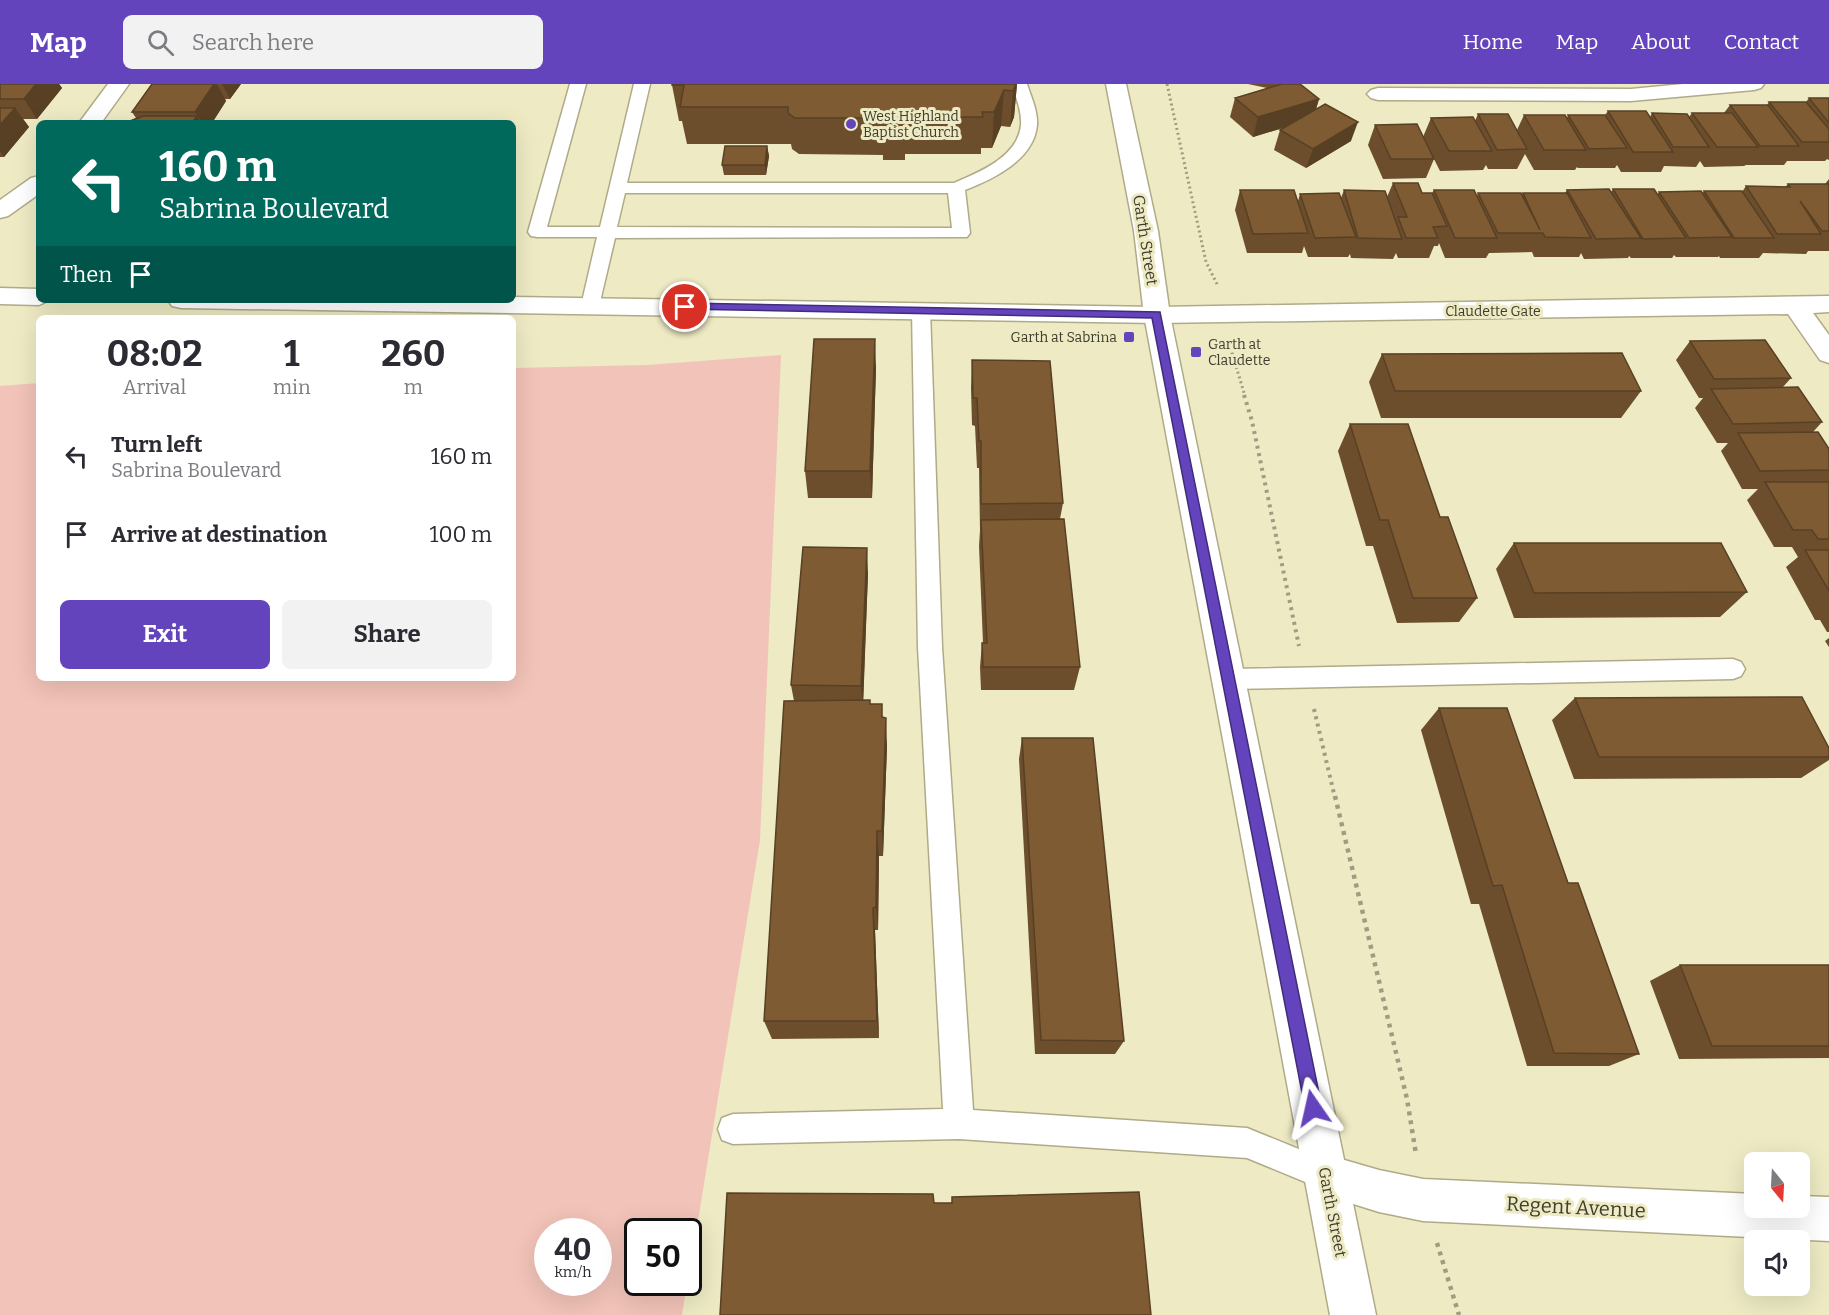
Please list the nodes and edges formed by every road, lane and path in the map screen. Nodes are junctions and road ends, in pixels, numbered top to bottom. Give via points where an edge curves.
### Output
1 (119, 84) edge
2 (578, 84) edge
3 (642, 84) edge
4 (1019, 84) edge
5 (1116, 84) edge
6 (1754, 84) edge
7 (1378, 94) dead end
8 (92, 120) edge
9 (36, 186) edge
10 (618, 188) junction
11 (956, 188) junction
12 (4, 213) edge
13 (608, 232) junction
14 (4, 293) edge
15 (36, 297) edge
16 (386, 303) edge
17 (1829, 304) edge
18 (590, 306) junction
19 (1795, 306) junction
20 (921, 310) junction
21 (1157, 315) junction
22 (1829, 354) edge
23 (1733, 669) dead end
24 (1229, 679) junction
25 (959, 1124) junction
26 (732, 1129) dead end
27 (1327, 1176) junction
28 (1829, 1219) edge
29 (1353, 1315) edge

1 - 8 street
2 - 13 lane via 537,232
3 - 10 lane
4 - 11 lane via 1030,124 1026,137 1000,166
5 - 21 street, Garth Street via 1146,231
6 - 7 street via 1631,95
9 - 12 street
10 - 11 lane
10 - 13 lane
11 - 13 lane via 961,234
13 - 18 lane
14 - 15 street
16 - 18 street, Claudette Gate
17 - 19 street, Claudette Gate
18 - 20 street, Claudette Gate
19 - 21 street, Claudette Gate
19 - 22 street
20 - 21 street, Claudette Gate
20 - 25 lane via 930,647
21 - 24 street, Garth Street
23 - 24 lane
24 - 27 street, Garth Street
25 - 26 lane
25 - 27 lane via 1247,1143
27 - 28 street, Regent Avenue via 1423,1200
27 - 29 street, Garth Street

